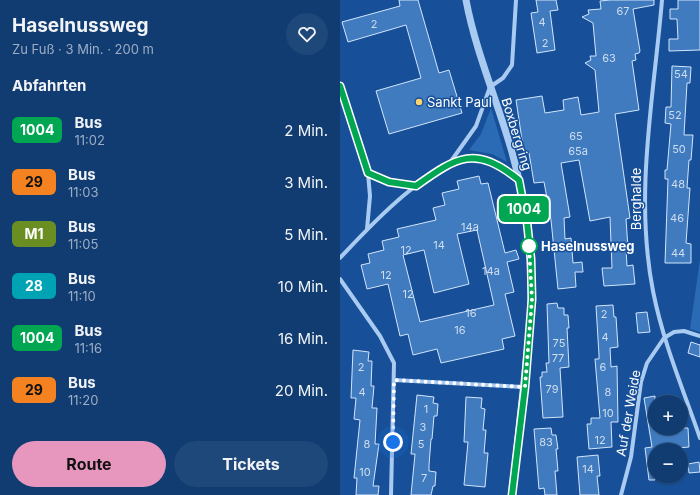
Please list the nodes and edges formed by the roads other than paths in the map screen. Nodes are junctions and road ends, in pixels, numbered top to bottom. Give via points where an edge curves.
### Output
1 (466, 0) edge
2 (516, 0) edge
3 (662, 0) edge
4 (340, 86) edge
5 (490, 87) junction
6 (449, 164) junction
7 (368, 173) junction
8 (519, 180) junction
9 (416, 186) junction
10 (367, 229) junction
11 (340, 258) edge
12 (340, 278) edge
13 (700, 336) edge
14 (664, 338) junction
15 (394, 380) junction
16 (525, 387) junction
17 (700, 438) edge
18 (391, 495) edge
19 (512, 495) edge
20 (620, 495) edge

1 - 5 street
2 - 5 street via 512,65 503,78
3 - 14 street, Berghalde via 646,171 645,209 651,279
4 - 7 street
5 - 6 street, Boxbergring via 476,126
5 - 8 street, Boxbergring
6 - 8 street, Boxbergring via 464,160 486,160 496,163
6 - 9 street, Boxbergring
7 - 9 street via 389,182
7 - 10 street via 370,196
8 - 16 street, Boxbergring via 531,259 532,299
9 - 10 street, Boxbergring
10 - 11 street, Boxbergring
12 - 15 street via 380,336 394,363
13 - 14 street via 680,331
14 - 17 street, Berghalde
14 - 20 street, Auf der Weide via 647,363 641,382 631,457
15 - 16 street
15 - 18 street
16 - 19 street, Boxbergring

